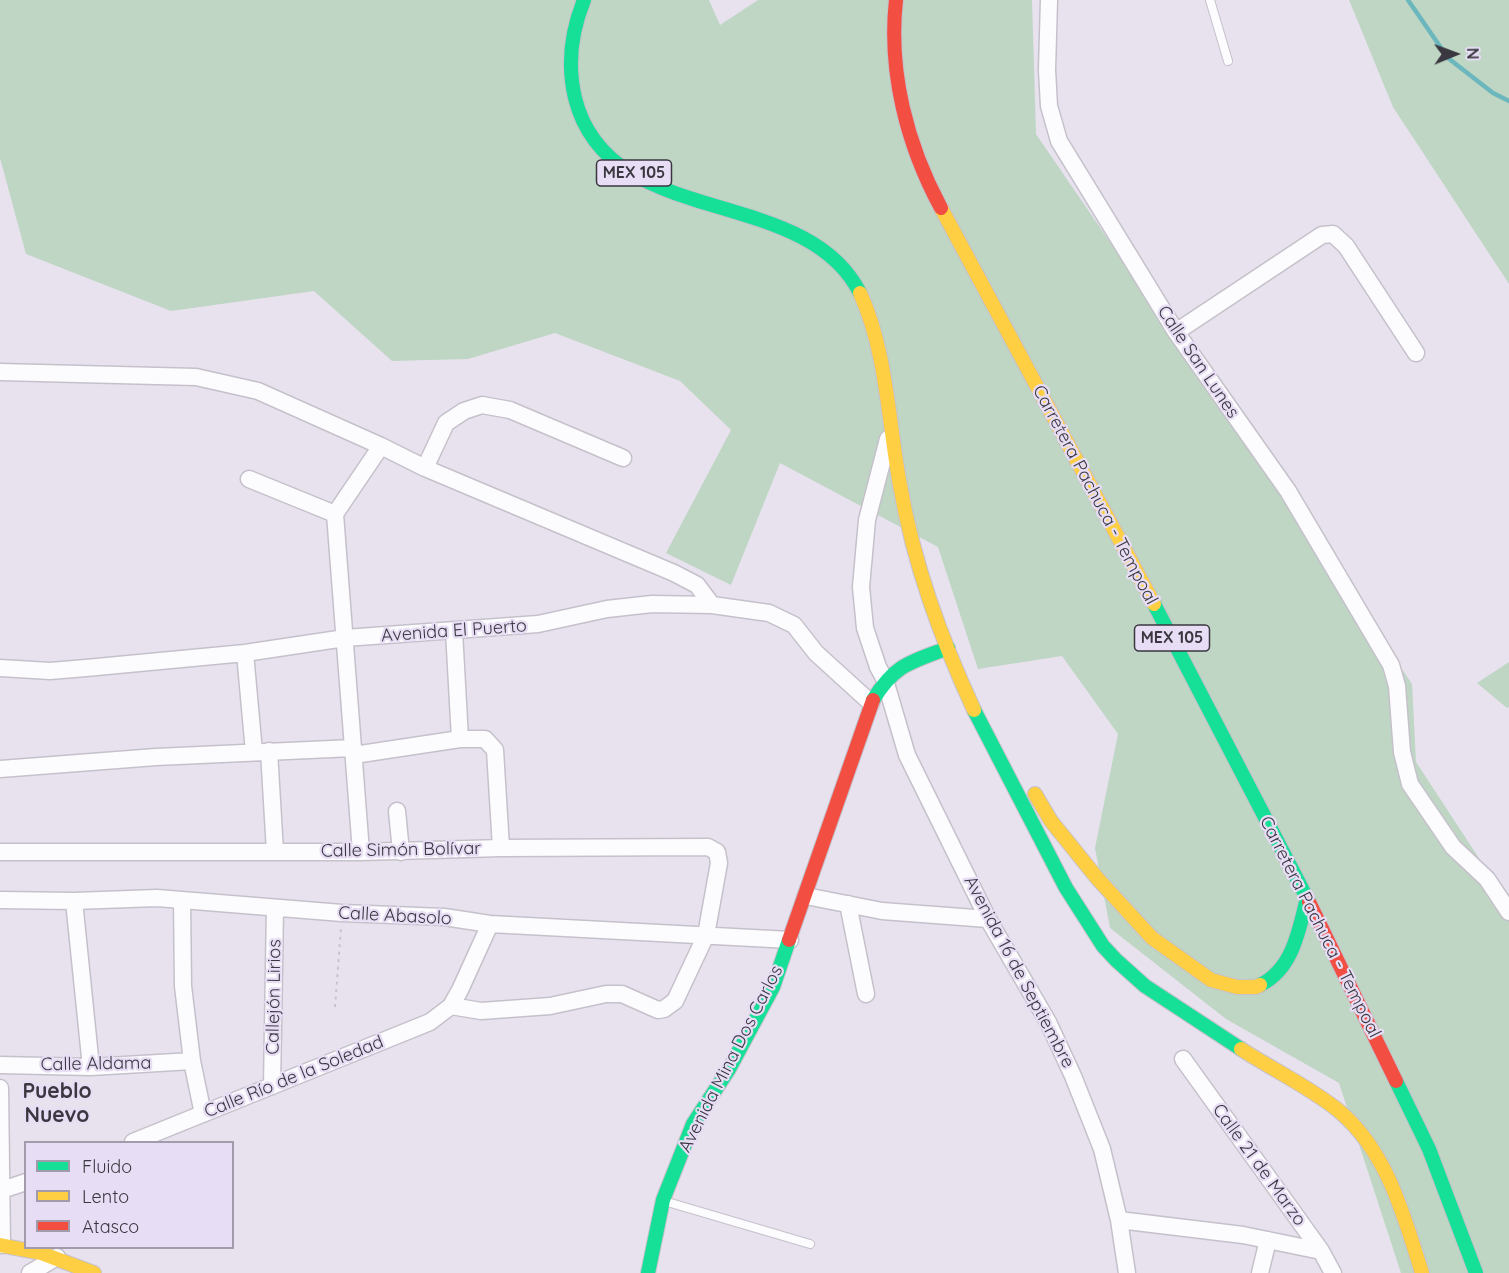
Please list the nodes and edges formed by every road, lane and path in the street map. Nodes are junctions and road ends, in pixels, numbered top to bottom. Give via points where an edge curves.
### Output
1 (584, 0) edge
2 (896, 0) edge
3 (1050, 0) edge
4 (1210, 0) edge
5 (1228, 61) dead end
6 (1176, 332) junction
7 (1416, 353) dead end
8 (0, 372) edge
9 (891, 431) junction
10 (381, 446) junction
11 (623, 458) dead end
12 (425, 468) junction
13 (249, 479) dead end
14 (334, 514) junction
15 (712, 605) junction
16 (454, 631) junction
17 (345, 638) junction
18 (948, 648) junction
19 (245, 653) junction
20 (0, 668) edge
21 (885, 680) junction
22 (871, 704) junction
23 (975, 715) junction
24 (460, 739) junction
25 (261, 752) junction
26 (353, 752) junction
27 (1018, 766) dead end
28 (0, 769) edge
29 (1029, 784) dead end
30 (397, 811) dead end
31 (501, 848) junction
32 (0, 852) edge
33 (275, 852) junction
34 (361, 852) junction
35 (401, 852) junction
36 (806, 896) junction
37 (1307, 898) junction
38 (0, 900) edge
39 (182, 900) junction
40 (74, 901) junction
41 (848, 904) junction
42 (275, 908) junction
43 (1509, 912) edge
44 (342, 913) junction
45 (988, 919) junction
46 (490, 924) junction
47 (706, 935) junction
48 (790, 940) junction
49 (866, 994) dead end
50 (451, 1006) junction
51 (335, 1007) dead end
52 (1183, 1059) dead end
53 (192, 1061) junction
54 (0, 1065) edge
55 (91, 1066) junction
56 (272, 1086) junction
57 (0, 1088) edge
58 (204, 1114) junction
59 (139, 1141) edge
60 (1, 1180) edge
61 (24, 1182) edge
62 (663, 1200) junction
63 (1119, 1220) junction
64 (1268, 1240) junction
65 (810, 1244) dead end
66 (1, 1245) edge
67 (1321, 1251) junction
68 (57, 1257) junction
69 (30, 1273) edge
70 (94, 1273) edge
71 (648, 1273) edge
72 (1127, 1273) edge
73 (1260, 1273) edge
74 (1333, 1273) edge
75 (1422, 1273) edge
76 (1476, 1273) edge

1 - 9 main road, MEX 105 via 569,54 572,87 582,120 600,147 651,184 784,229 818,246 846,271 867,307 879,342
2 - 37 main road, Carretera Pachuca - Tempoal / MEX 105 via 894,49 900,98 930,187
3 - 6 street, Calle San Lunes via 1049,106 1059,141
4 - 5 lane
6 - 7 street via 1322,235 1333,234 1346,246
6 - 43 street, Calle San Lunes via 1288,491 1391,665 1410,784 1453,847 1486,879
8 - 10 street via 196,377 258,391
9 - 18 main road, MEX 105 via 912,546
9 - 21 street via 867,520 861,587 865,628
10 - 12 street
10 - 14 street
11 - 12 street via 510,410 482,405 446,423
12 - 15 street via 674,573 697,585
13 - 14 street
14 - 17 street
15 - 16 street, Avenida El Puerto via 652,604 538,624
15 - 22 street, Avenida El Puerto via 769,613 795,625 816,653
16 - 17 street, Avenida El Puerto
16 - 24 street
17 - 19 street, Avenida El Puerto
17 - 26 street
18 - 21 main road, Avenida Mina Dos Carlos via 907,663
18 - 23 main road, MEX 105
19 - 20 street, Avenida El Puerto via 50,671
19 - 25 street
21 - 22 main road, Avenida Mina Dos Carlos
21 - 45 street, Avenida 16 de Septiembre via 907,755
22 - 36 main road, Avenida Mina Dos Carlos
23 - 27 main road via 1008,748
23 - 75 main road, MEX 105 via 1092,932 1155,995 1320,1096 1353,1124 1382,1162
24 - 26 street
24 - 31 street via 485,740 495,750
25 - 26 street
25 - 28 street
25 - 33 street
26 - 34 street
29 - 37 main road via 1051,821 1152,938 1211,980 1256,987 1272,979 1283,967 1297,938
30 - 35 street
31 - 35 street, Calle Simón Bolívar
31 - 47 street, Calle Simón Bolívar via 708,847 717,852 719,863
32 - 33 street, Calle Simón Bolívar
33 - 34 street, Calle Simón Bolívar
34 - 35 street, Calle Simón Bolívar
36 - 41 street
36 - 48 main road, Avenida Mina Dos Carlos
37 - 76 main road, Carretera Pachuca - Tempoal / MEX 105 via 1429,1149
38 - 40 street, Calle Abasolo
39 - 40 street, Calle Abasolo
39 - 42 street, Calle Abasolo
39 - 53 street via 183,986
40 - 55 street
41 - 45 street via 882,911
41 - 49 street
42 - 44 street, Calle Abasolo
42 - 56 street, Callejón Lirios
44 - 46 street, Calle Abasolo via 444,917
44 - 51 path
45 - 63 street, Avenida 16 de Septiembre via 1048,1022 1074,1076 1102,1149
46 - 47 street, Calle Abasolo
46 - 50 street
47 - 48 street, Calle Abasolo
47 - 50 street via 675,1001 664,1009 622,994 550,1006 481,1011
48 - 62 main road, Avenida Mina Dos Carlos via 773,987 729,1069 693,1124
50 - 56 street, Calle Río de la Soledad via 430,1022
52 - 67 street, Calle 21 de Marzo
53 - 55 street, Calle Aldama
53 - 58 street
54 - 55 street, Calle Aldama
56 - 58 street, Calle Río de la Soledad
57 - 60 street
58 - 59 street, Calle Río de la Soledad
60 - 61 street
60 - 66 street
62 - 65 lane
62 - 71 main road, Avenida Mina Dos Carlos
63 - 64 street
63 - 72 street, Avenida 16 de Septiembre
64 - 67 street
64 - 73 street
66 - 68 main road
67 - 74 street, Calle 21 de Marzo
68 - 69 street
68 - 70 main road

